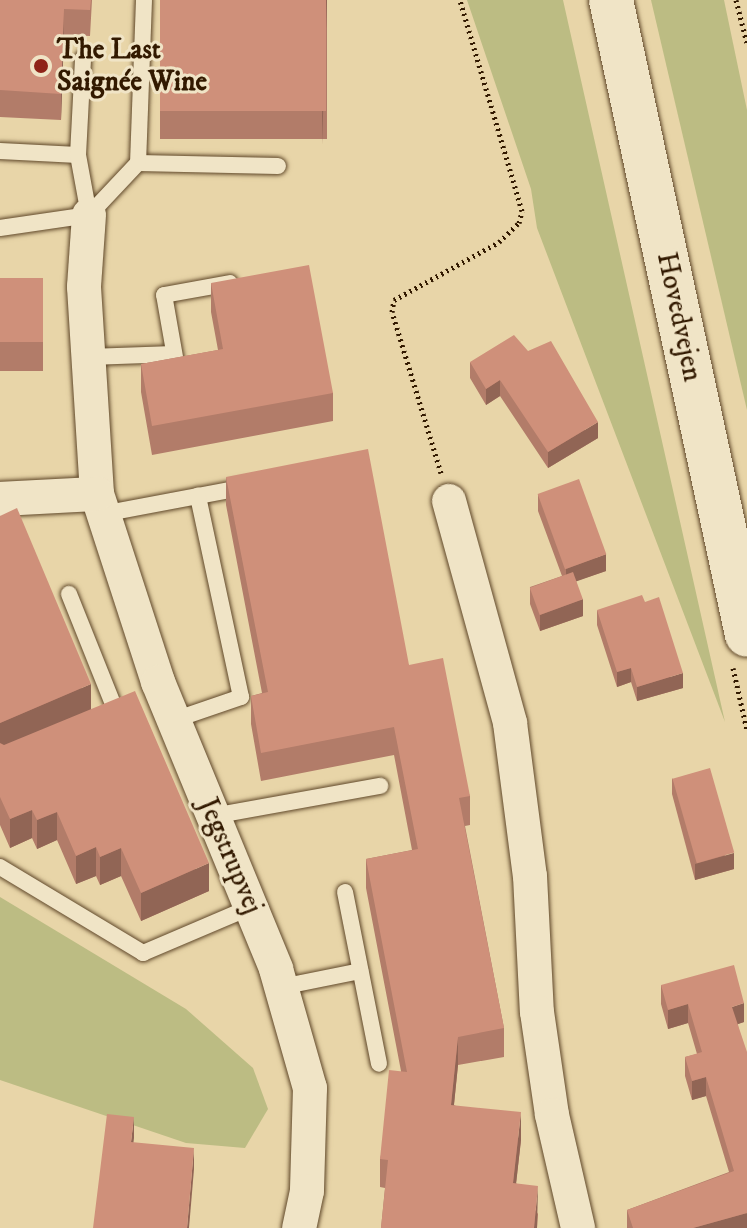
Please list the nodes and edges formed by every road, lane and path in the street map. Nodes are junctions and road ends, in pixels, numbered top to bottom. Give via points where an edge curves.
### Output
1 (144, 0) edge
2 (460, 0) edge
3 (611, 0) edge
4 (736, 0) edge
5 (747, 43) edge
6 (83, 58) dead end
7 (0, 151) edge
8 (78, 155) junction
9 (138, 163) junction
10 (278, 166) dead end
11 (89, 215) junction
12 (0, 228) edge
13 (250, 280) edge
14 (174, 354) junction
15 (89, 357) junction
16 (178, 374) edge
17 (269, 483) edge
18 (198, 496) junction
19 (0, 499) edge
20 (449, 501) joint
21 (100, 504) junction
22 (69, 594) dead end
23 (747, 635) edge
24 (138, 710) junction
25 (380, 786) dead end
26 (213, 816) junction
27 (0, 867) edge
28 (345, 892) dead end
29 (251, 907) junction
30 (360, 971) junction
31 (281, 987) junction
32 (379, 1064) dead end
33 (299, 1228) edge
34 (578, 1228) edge

1 - 9 lane
2 - 20 path via 522,211 519,223 499,242 394,300 397,330
3 - 23 main road, Hovedvejen
4 - 5 path
6 - 8 lane
7 - 8 lane
8 - 11 lane
9 - 10 lane
9 - 11 lane
11 - 12 lane
11 - 15 street, Jegstrupvej via 84,287
13 - 14 lane via 164,295
14 - 15 lane
14 - 16 lane
15 - 21 street, Jegstrupvej
17 - 18 lane
18 - 21 lane
18 - 24 lane via 241,697
19 - 21 street
20 - 34 street via 510,723 530,876 537,1012 552,1115
21 - 24 street, Jegstrupvej
22 - 24 lane
24 - 26 street, Jegstrupvej
25 - 26 lane
26 - 29 street, Jegstrupvej
27 - 29 lane via 143,953
28 - 30 lane
29 - 31 street, Jegstrupvej
30 - 31 lane
30 - 32 lane
31 - 33 street, Jegstrupvej via 310,1088 307,1191

